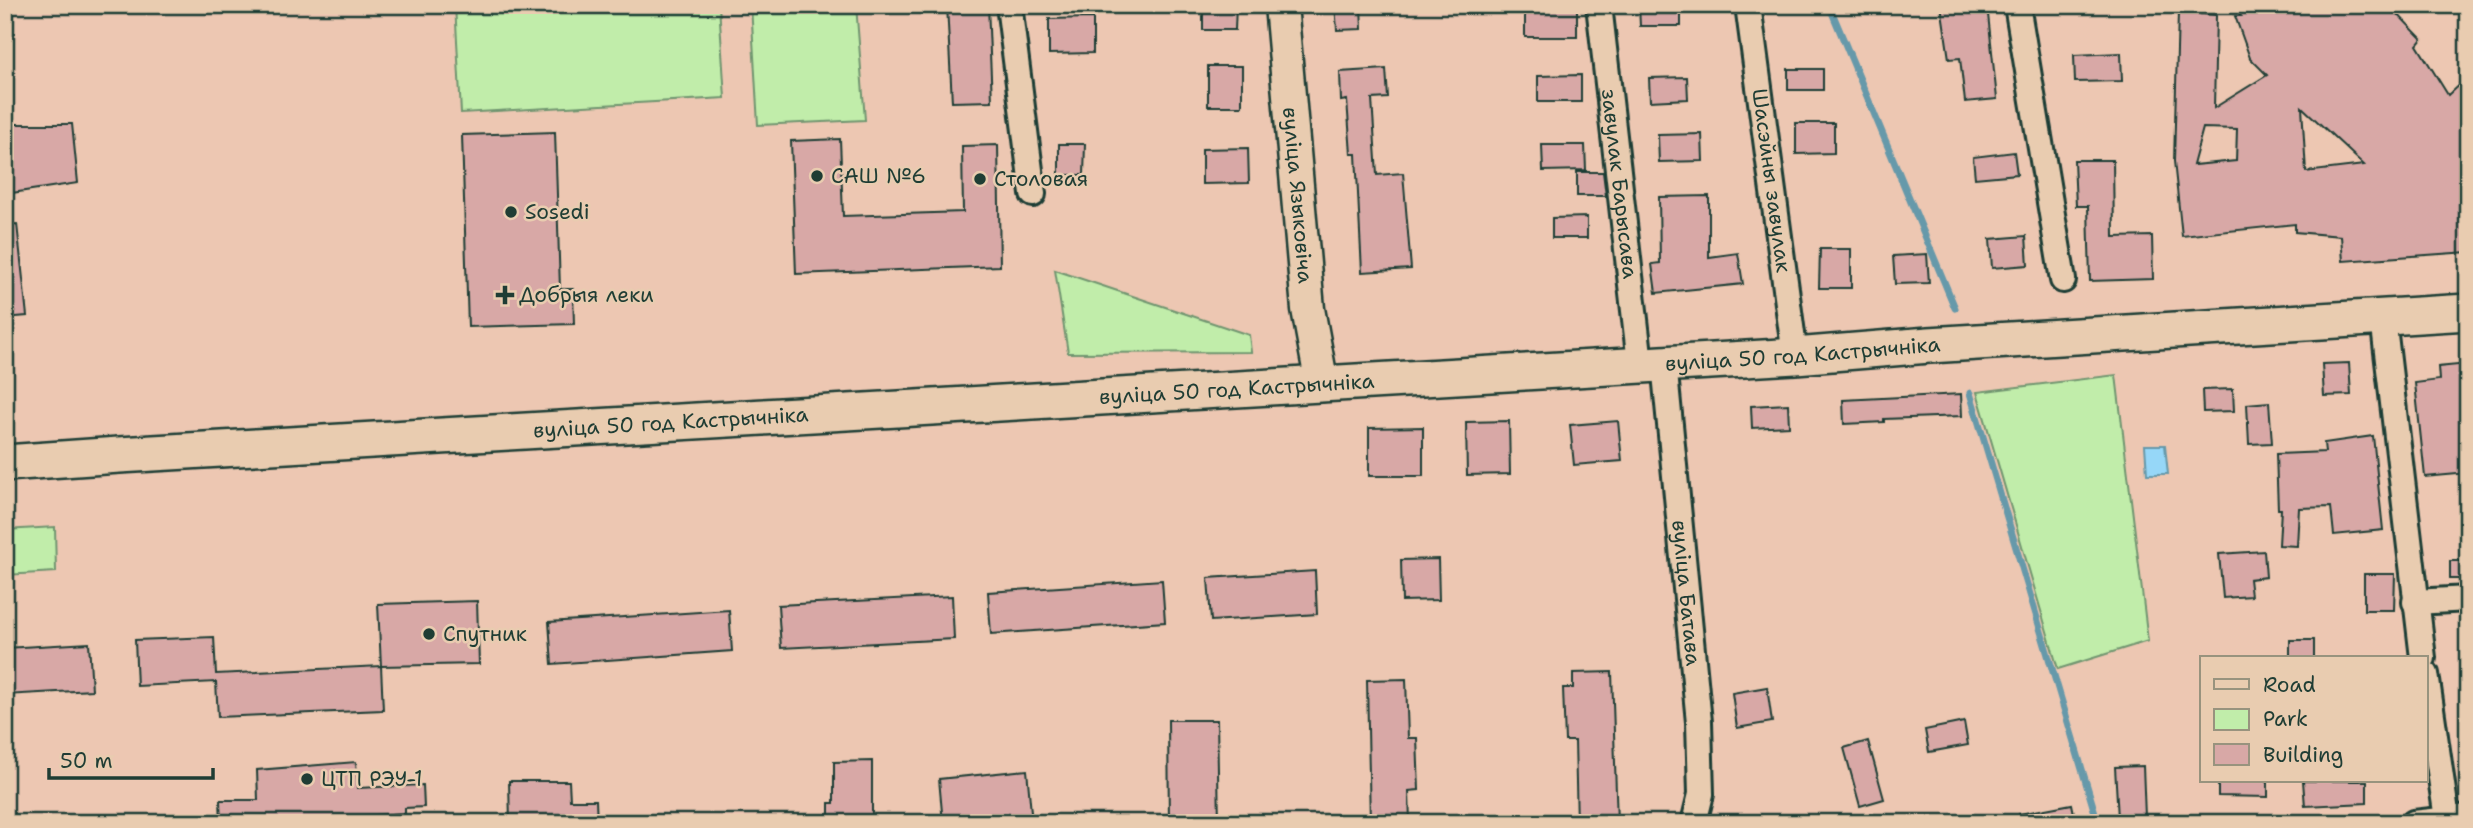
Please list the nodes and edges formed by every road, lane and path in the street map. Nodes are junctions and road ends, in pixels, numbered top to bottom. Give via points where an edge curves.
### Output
1 (1009, 5) edge
2 (1281, 5) edge
3 (1599, 5) edge
4 (1748, 5) edge
5 (2017, 5) edge
6 (1033, 194) dead end
7 (2063, 280) dead end
8 (2468, 312) edge
9 (2383, 318) junction
10 (1795, 356) junction
11 (1652, 363) junction
12 (1322, 385) junction
13 (5, 463) edge
14 (2468, 599) edge
15 (2415, 602) junction
16 (2423, 656) edge
17 (2428, 683) edge
18 (2457, 818) edge
19 (1695, 823) edge
20 (2414, 823) edge

1 - 6 street
2 - 12 street, вуліца Языковіча via 1308,309
3 - 11 street, завулак Барысава
4 - 10 street, Шасэйны завулак
5 - 7 street
8 - 9 main road, вуліца 50 год Кастрычніка
9 - 10 main road, вуліца 50 год Кастрычніка
9 - 15 street
10 - 11 main road, вуліца 50 год Кастрычніка
11 - 12 main road, вуліца 50 год Кастрычніка
11 - 19 street, вуліца Батава via 1699,722 1701,794
12 - 13 main road, вуліца 50 год Кастрычніка
14 - 15 street
15 - 16 street
17 - 18 street
18 - 20 street

